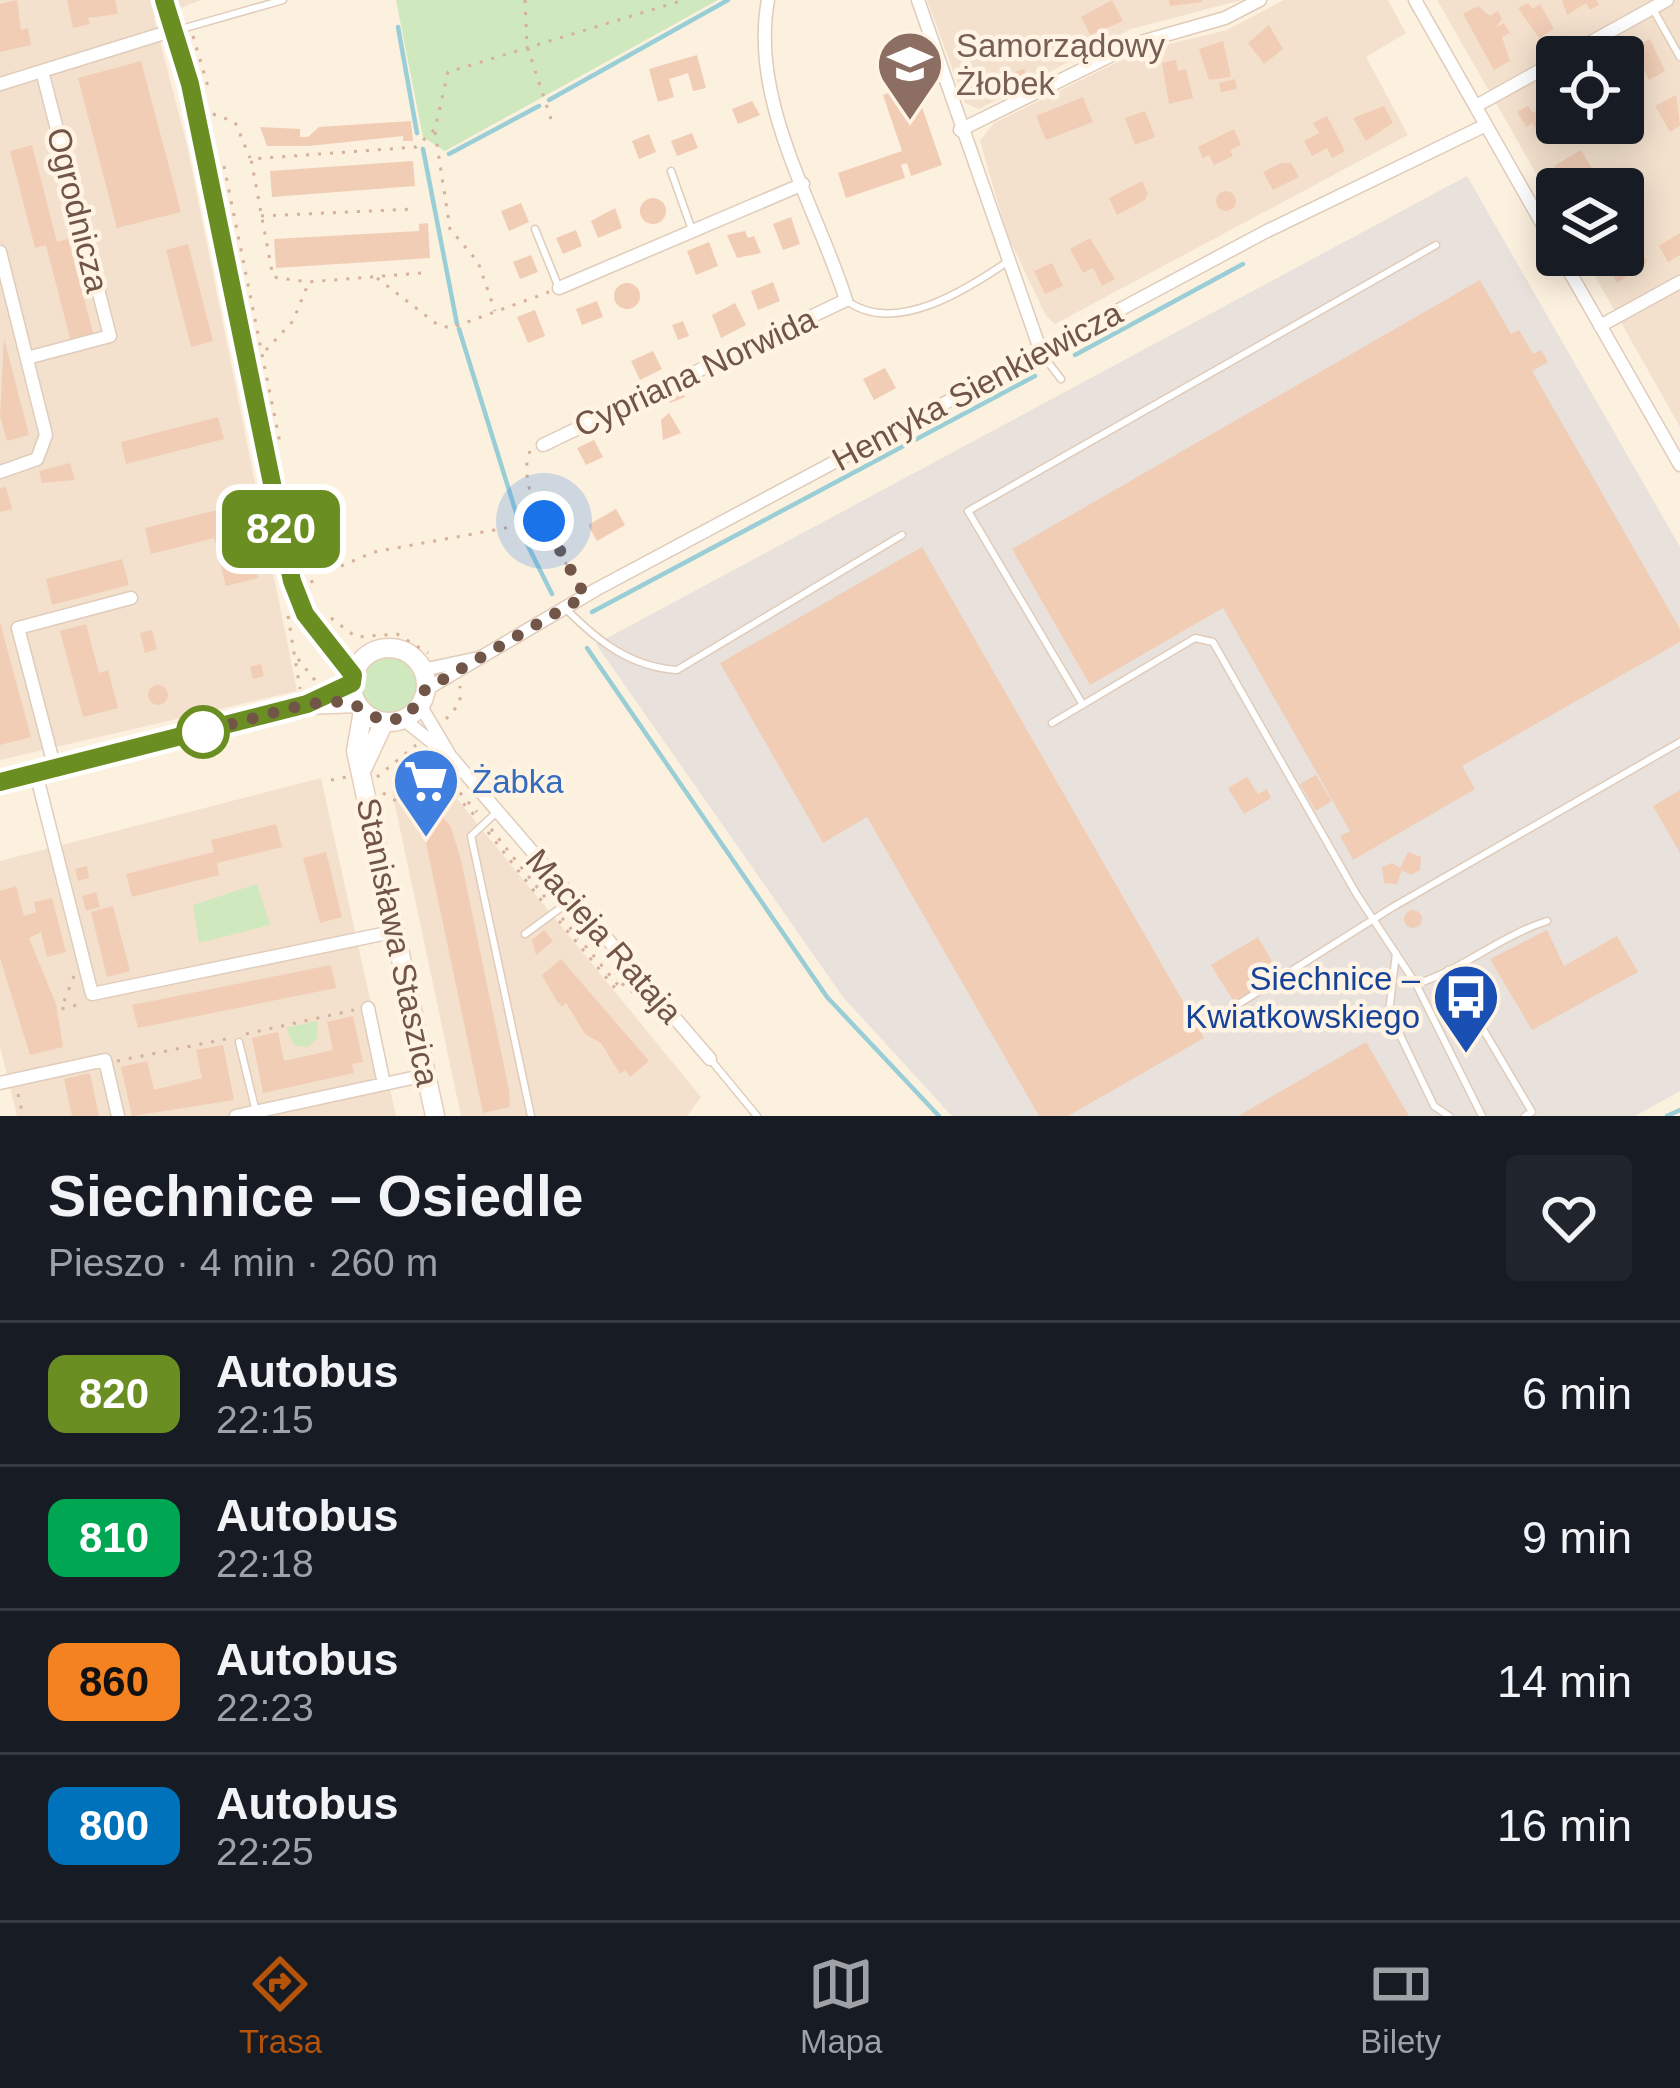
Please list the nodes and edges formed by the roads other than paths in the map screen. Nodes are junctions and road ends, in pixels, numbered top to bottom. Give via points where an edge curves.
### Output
1 (164, 0) edge
2 (283, 0) edge
3 (768, 0) edge
4 (918, 0) edge
5 (1261, 0) edge
6 (1415, 0) edge
7 (1667, 0) edge
8 (1652, 8) junction
9 (183, 28) junction
10 (1602, 36) edge
11 (1680, 57) edge
12 (42, 71) junction
13 (1536, 73) edge
14 (0, 84) edge
15 (1475, 106) junction
16 (1486, 125) junction
17 (960, 130) junction
18 (671, 171) dead end
19 (802, 184) junction
20 (1536, 214) edge
21 (536, 229) dead end
22 (692, 230) junction
23 (1436, 245) dead end
24 (0, 252) edge
25 (1010, 260) junction
26 (1571, 276) edge
27 (1680, 282) edge
28 (559, 288) joint
29 (846, 300) junction
30 (1600, 326) junction
31 (1041, 352) junction
32 (27, 358) junction
33 (1061, 379) dead end
34 (543, 445) road end
35 (1680, 465) edge
36 (0, 472) edge
37 (902, 535) dead end
38 (131, 598) dead end
39 (565, 608) junction
40 (426, 681) junction
41 (358, 687) junction
42 (1083, 705) junction
43 (393, 720) junction
44 (1052, 723) dead end
45 (1680, 742) edge
46 (452, 758) junction
47 (45, 771) junction
48 (365, 777) junction
49 (0, 782) edge
50 (498, 812) junction
51 (572, 899) junction
52 (1547, 920) dead end
53 (1378, 921) junction
54 (397, 932) junction
55 (525, 934) dead end
56 (1396, 952) junction
57 (1448, 970) junction
58 (1416, 984) junction
59 (368, 1008) dead end
60 (1213, 1020) dead end
61 (239, 1042) dead end
62 (710, 1060) joint
63 (426, 1076) junction
64 (7, 1081) edge
65 (384, 1084) junction
66 (256, 1112) junction
67 (118, 1116) edge
68 (236, 1116) edge
69 (435, 1116) edge
70 (531, 1116) edge
71 (757, 1116) edge
72 (1449, 1116) edge
73 (1482, 1116) edge
74 (1525, 1116) edge

1 - 9 street
2 - 9 lane
3 - 19 street via 762,55
4 - 17 street
5 - 17 street via 1134,44
6 - 15 street
7 - 8 street
8 - 10 street
8 - 11 lane
9 - 12 street
9 - 41 street via 292,581
12 - 14 street
12 - 32 street, Ogrodnicza via 110,335
13 - 15 street
15 - 16 street
16 - 20 street
16 - 31 street, Henryka Sienkiewicza
17 - 25 street
18 - 22 lane
19 - 22 street
19 - 29 street
21 - 28 lane
22 - 28 street
23 - 42 lane via 968,511
24 - 32 street
25 - 29 lane via 950,297 886,316 862,313
25 - 31 street
26 - 30 street
27 - 30 street
29 - 34 street, Cypriana Norwida
30 - 35 street
31 - 33 lane
31 - 39 street, Henryka Sienkiewicza
32 - 36 street via 45,445 37,459
37 - 39 lane via 677,670 649,668 598,640
38 - 47 street via 18,628
39 - 40 street, Henryka Sienkiewicza
40 - 41 street via 395,649
40 - 43 street
40 - 46 street, Macieja Rataja
41 - 43 street
41 - 47 street
41 - 48 street, Stanisława Staszica via 356,751
42 - 44 lane
42 - 53 lane via 1195,638 1213,642
43 - 46 street, Macieja Rataja
43 - 48 street, Stanisława Staszica
45 - 53 lane
46 - 50 street, Macieja Rataja
47 - 49 street
47 - 54 street via 92,994
48 - 54 street, Stanisława Staszica
50 - 51 street, Macieja Rataja
50 - 70 lane via 471,836
51 - 55 lane
51 - 62 street, Macieja Rataja
52 - 57 lane via 1504,934
53 - 56 lane
53 - 60 lane
54 - 63 street, Stanisława Staszica
56 - 58 lane
56 - 72 lane via 1389,1012 1435,1106
57 - 58 lane
57 - 74 lane via 1532,1112
58 - 73 lane
59 - 65 street
61 - 66 lane
62 - 71 lane
63 - 65 street
63 - 69 street, Stanisława Staszica
64 - 67 street via 104,1060
65 - 66 street
66 - 68 street

